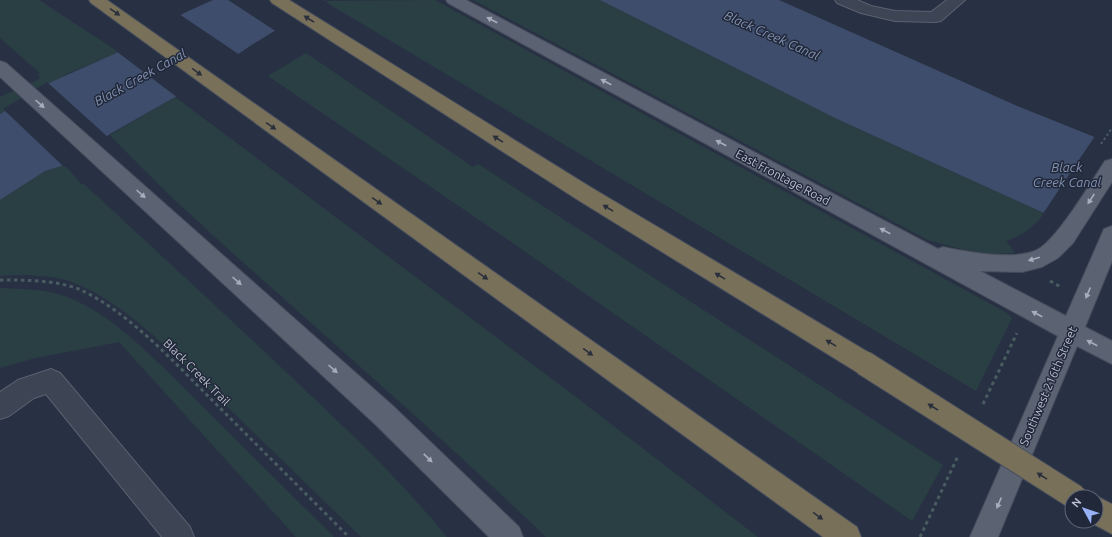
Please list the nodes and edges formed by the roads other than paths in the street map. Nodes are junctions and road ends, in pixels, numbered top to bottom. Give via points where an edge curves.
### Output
1 (97, 0) edge
2 (278, 0) edge
3 (454, 0) edge
4 (843, 0) edge
5 (957, 0) edge
6 (5, 73) edge
7 (1112, 166) edge
8 (1112, 235) edge
9 (919, 250) junction
10 (1071, 332) junction
11 (1112, 353) edge
12 (0, 407) edge
13 (1064, 489) edge
14 (180, 537) edge
15 (508, 537) edge
16 (847, 537) edge
17 (984, 537) edge

1 -> 16 highway
13 -> 2 highway, bridge via 864,363 585,194
9 -> 3 main road, East Frontage Road
4 - 5 street via 867,10 895,16 935,17
6 -> 15 main road via 384,415
7 -> 9 main road via 1057,247 1044,256 1016,263 982,263
8 -> 10 main road, Southwest 216th Street
10 -> 9 main road, East Frontage Road
11 -> 10 main road, East Frontage Road
10 -> 17 main road, Southwest 216th Street
12 - 14 street via 27,388 51,381

